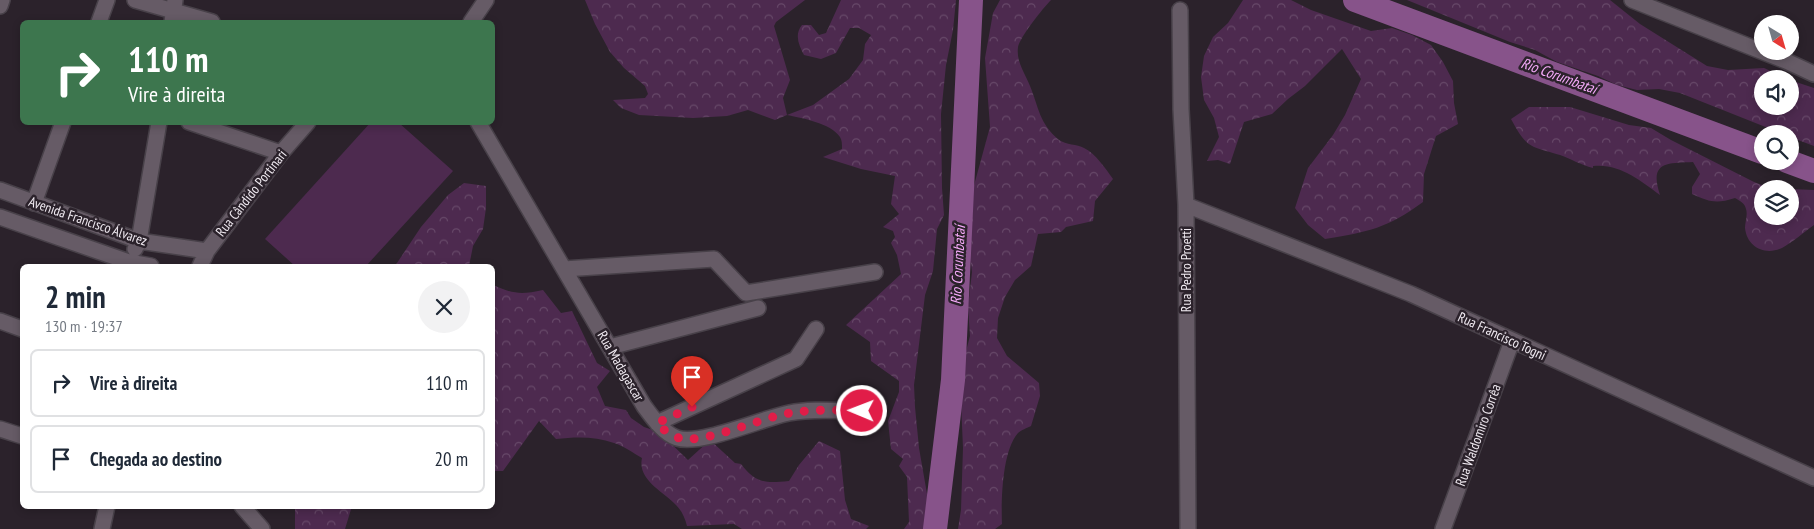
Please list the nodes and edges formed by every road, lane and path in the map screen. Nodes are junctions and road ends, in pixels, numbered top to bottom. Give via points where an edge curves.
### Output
1 (2, 0) edge
2 (107, 0) edge
3 (135, 0) edge
4 (486, 0) edge
5 (1632, 0) edge
6 (0, 6) edge
7 (1180, 10) dead end
8 (173, 11) edge
9 (100, 20) edge
10 (205, 20) edge
11 (471, 20) edge
12 (1814, 74) edge
13 (62, 125) edge
14 (158, 125) edge
15 (198, 125) edge
16 (305, 125) edge
17 (480, 125) edge
18 (281, 153) junction
19 (0, 190) edge
20 (34, 203) junction
21 (1186, 205) junction
22 (0, 217) edge
23 (139, 240) junction
24 (207, 251) junction
25 (129, 264) edge
26 (201, 264) edge
27 (564, 269) junction
28 (875, 272) dead end
29 (758, 308) dead end
30 (0, 321) edge
31 (20, 328) edge
32 (816, 329) dead end
33 (1512, 340) junction
34 (610, 347) junction
35 (862, 411) dead end
36 (657, 423) junction
37 (0, 429) edge
38 (20, 435) edge
39 (1814, 478) edge
40 (106, 509) edge
41 (245, 509) edge
42 (102, 529) edge
43 (262, 529) edge
44 (1188, 529) edge
45 (1443, 529) edge

1 - 6 street
2 - 9 street
3 - 8 street
4 - 11 street
5 - 12 street
7 - 21 street, Rua Pedro Proetti
8 - 10 street
13 - 20 street
14 - 23 street
15 - 18 street
16 - 18 street, Rua Cândido Portinari
17 - 27 street, Rua Madagascar
18 - 24 street, Rua Cândido Portinari
19 - 20 street, Avenida Francisco Álvarez
20 - 23 street, Avenida Francisco Álvarez
21 - 33 street, Rua Francisco Togni via 1410,294
21 - 44 street, Rua Pedro Proetti
22 - 25 street, Avenida Francisco Álvarez
23 - 24 street, Avenida Francisco Álvarez
23 - 25 street
24 - 26 street, Rua Cândido Portinari
27 - 28 street via 714,259 746,293
27 - 34 street, Rua Madagascar
29 - 34 street
30 - 31 street
32 - 36 street via 796,359
33 - 39 street, Rua Francisco Togni
33 - 45 street, Rua Waldomiro Corrêa
34 - 36 street, Rua Madagascar
35 - 36 street, Rua Madagascar via 790,413 708,436 684,439 668,433
37 - 38 street
40 - 42 street
41 - 43 street

